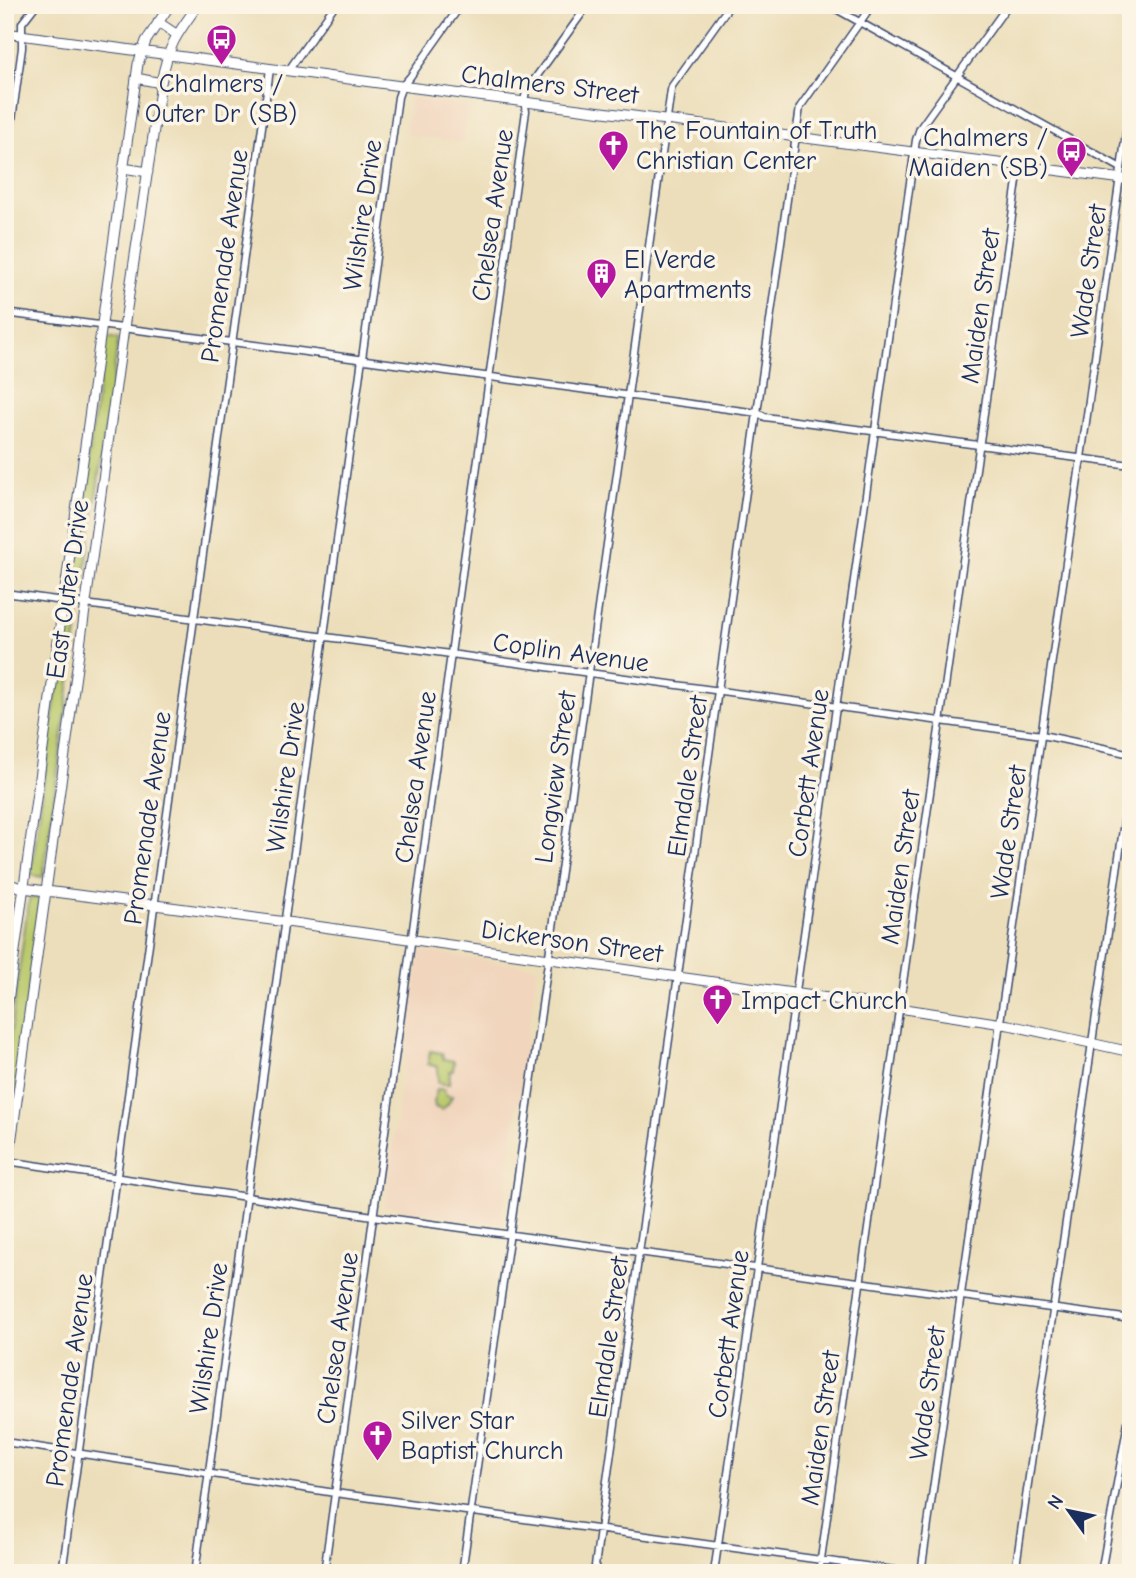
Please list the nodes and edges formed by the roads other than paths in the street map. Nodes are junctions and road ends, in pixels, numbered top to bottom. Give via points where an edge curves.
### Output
1 (36, 5) edge
2 (170, 5) edge
3 (198, 5) edge
4 (335, 5) edge
5 (461, 5) edge
6 (587, 5) edge
7 (730, 5) edge
8 (829, 5) edge
9 (872, 5) edge
10 (1008, 5) edge
11 (158, 22) junction
12 (860, 23) junction
13 (5, 33) edge
14 (176, 34) junction
15 (22, 35) junction
16 (142, 50) junction
17 (167, 55) junction
18 (270, 69) junction
19 (288, 71) junction
20 (957, 77) junction
21 (136, 78) junction
22 (161, 83) junction
23 (402, 86) junction
24 (1131, 97) edge
25 (524, 102) junction
26 (667, 121) junction
27 (796, 136) junction
28 (915, 153) junction
29 (1019, 167) junction
30 (123, 168) junction
31 (1121, 168) junction
32 (5, 170) edge
33 (148, 172) junction
34 (1120, 179) junction
35 (1131, 180) edge
36 (5, 313) edge
37 (103, 325) junction
38 (124, 328) junction
39 (232, 342) junction
40 (362, 360) junction
41 (488, 377) junction
42 (628, 396) junction
43 (758, 413) junction
44 (876, 431) junction
45 (979, 444) junction
46 (1081, 458) junction
47 (1131, 464) edge
48 (5, 593) edge
49 (65, 601) junction
50 (86, 604) junction
51 (194, 618) junction
52 (323, 636) junction
53 (451, 654) junction
54 (589, 674) junction
55 (718, 692) junction
56 (836, 707) junction
57 (940, 721) junction
58 (1042, 735) junction
59 (1131, 754) edge
60 (1131, 774) edge
61 (5, 883) edge
62 (23, 888) junction
63 (47, 891) junction
64 (155, 905) junction
65 (284, 922) junction
66 (412, 940) junction
67 (549, 959) junction
68 (678, 977) junction
69 (796, 993) junction
70 (899, 1007) junction
71 (5, 1023) edge
72 (1000, 1024) junction
73 (1092, 1043) junction
74 (1131, 1052) edge
75 (7, 1161) edge
76 (117, 1178) junction
77 (5, 1187) edge
78 (246, 1197) junction
79 (373, 1216) junction
80 (510, 1235) junction
81 (639, 1252) junction
82 (757, 1269) junction
83 (860, 1283) junction
84 (961, 1296) junction
85 (1054, 1309) junction
86 (1131, 1319) edge
87 (1131, 1405) edge
88 (5, 1442) edge
89 (78, 1452) junction
90 (208, 1474) junction
91 (335, 1493) junction
92 (470, 1511) junction
93 (600, 1530) junction
94 (718, 1546) junction
95 (821, 1560) junction
96 (62, 1573) edge
97 (194, 1573) edge
98 (324, 1573) edge
99 (462, 1573) edge
100 (594, 1573) edge
101 (714, 1573) edge
102 (819, 1573) edge
103 (918, 1573) edge
104 (1015, 1573) edge
105 (1101, 1573) edge

1 - 15 street via 22,23
2 - 11 street, East Outer Drive
3 - 14 street, East Outer Drive
4 - 19 street
5 - 23 street, Wilshire Drive
6 - 25 street, Chelsea Avenue via 526,91
7 - 26 street, Longview Street via 672,86
8 - 12 street
9 - 12 street, Elmdale Street
10 - 20 street, Corbett Avenue
11 - 14 street
11 - 16 street, East Outer Drive
12 - 20 street
12 - 27 street, Elmdale Street via 802,103
13 - 15 street, Chalmers Street
14 - 17 street, East Outer Drive
15 - 16 street, Chalmers Street
15 - 32 street
16 - 17 street, Chalmers Street
16 - 21 street, East Outer Drive
17 - 18 street, Chalmers Street
17 - 22 street, East Outer Drive
18 - 19 street, Chalmers Street
18 - 39 street, Promenade Avenue
19 - 23 street, Chalmers Street
20 - 28 street, Corbett Avenue via 920,128
20 - 31 street
21 - 22 street
21 - 30 street, East Outer Drive
22 - 33 street, East Outer Drive
23 - 25 street, Chalmers Street
23 - 40 street, Wilshire Drive
24 - 31 street, Wade Street
25 - 26 street, Chalmers Street
25 - 41 street, Chelsea Avenue
26 - 27 street, Chalmers Street
26 - 42 street, Longview Street
27 - 28 street, Chalmers Street
27 - 43 street, Elmdale Street
28 - 29 street, Chalmers Street
28 - 44 street, Corbett Avenue
29 - 34 street, Chalmers Street
29 - 45 street, Maiden Street
30 - 33 street
30 - 37 street, East Outer Drive
31 - 34 street, Wade Street
33 - 38 street, East Outer Drive
34 - 35 street, Chalmers Street
34 - 46 street, Wade Street
36 - 37 street
37 - 38 street
37 - 49 street, East Outer Drive
38 - 39 street
38 - 50 street, East Outer Drive
39 - 40 street
39 - 51 street, Promenade Avenue
40 - 41 street
40 - 52 street, Wilshire Drive
41 - 42 street
41 - 53 street, Chelsea Avenue
42 - 43 street
42 - 54 street, Longview Street
43 - 44 street
43 - 55 street, Elmdale Street
44 - 45 street
44 - 56 street, Corbett Avenue
45 - 46 street
45 - 57 street, Maiden Street
46 - 47 street
46 - 58 street, Wade Street
48 - 49 street, Coplin Avenue
49 - 50 street, Coplin Avenue
49 - 62 street, East Outer Drive
50 - 51 street, Coplin Avenue
50 - 63 street, East Outer Drive
51 - 52 street, Coplin Avenue
51 - 64 street, Promenade Avenue
52 - 53 street, Coplin Avenue
52 - 65 street, Wilshire Drive
53 - 54 street, Coplin Avenue
53 - 66 street, Chelsea Avenue
54 - 55 street, Coplin Avenue
54 - 67 street, Longview Street
55 - 56 street, Coplin Avenue
55 - 68 street, Elmdale Street
56 - 57 street, Coplin Avenue
56 - 69 street, Corbett Avenue
57 - 58 street, Coplin Avenue
57 - 70 street, Maiden Street
58 - 59 street, Coplin Avenue
58 - 72 street, Wade Street
60 - 73 street
61 - 62 street, Dickerson Street
62 - 63 street, Dickerson Street
62 - 71 street, East Outer Drive
63 - 64 street, Dickerson Street
63 - 75 street, East Outer Drive
64 - 65 street, Dickerson Street
64 - 76 street, Promenade Avenue
65 - 66 street, Dickerson Street
65 - 78 street, Wilshire Drive
66 - 67 street, Dickerson Street
66 - 79 street, Chelsea Avenue
67 - 68 street, Dickerson Street
67 - 80 street, Longview Street
68 - 69 street, Dickerson Street
68 - 81 street, Elmdale Street
69 - 70 street, Dickerson Street
69 - 82 street, Corbett Avenue
70 - 72 street, Dickerson Street
70 - 83 street, Maiden Street
72 - 73 street, Dickerson Street
72 - 84 street, Wade Street
73 - 74 street, Dickerson Street
73 - 85 street
75 - 76 street
75 - 77 street, East Outer Drive
76 - 78 street
76 - 89 street, Promenade Avenue
78 - 79 street
78 - 90 street, Wilshire Drive
79 - 80 street
79 - 91 street, Chelsea Avenue
80 - 81 street
80 - 92 street, Longview Street
81 - 82 street
81 - 93 street, Elmdale Street
82 - 83 street
82 - 94 street, Corbett Avenue
83 - 84 street
83 - 95 street, Maiden Street
84 - 85 street
84 - 103 street, Wade Street
85 - 86 street
85 - 104 street
87 - 105 street
88 - 89 street
89 - 90 street
89 - 96 street, Promenade Avenue
90 - 91 street
90 - 97 street, Wilshire Drive
91 - 92 street
91 - 98 street, Chelsea Avenue
92 - 93 street
92 - 99 street, Longview Street
93 - 94 street
93 - 100 street, Elmdale Street
94 - 95 street
94 - 101 street, Corbett Avenue
95 - 102 street, Maiden Street
95 - 103 street

